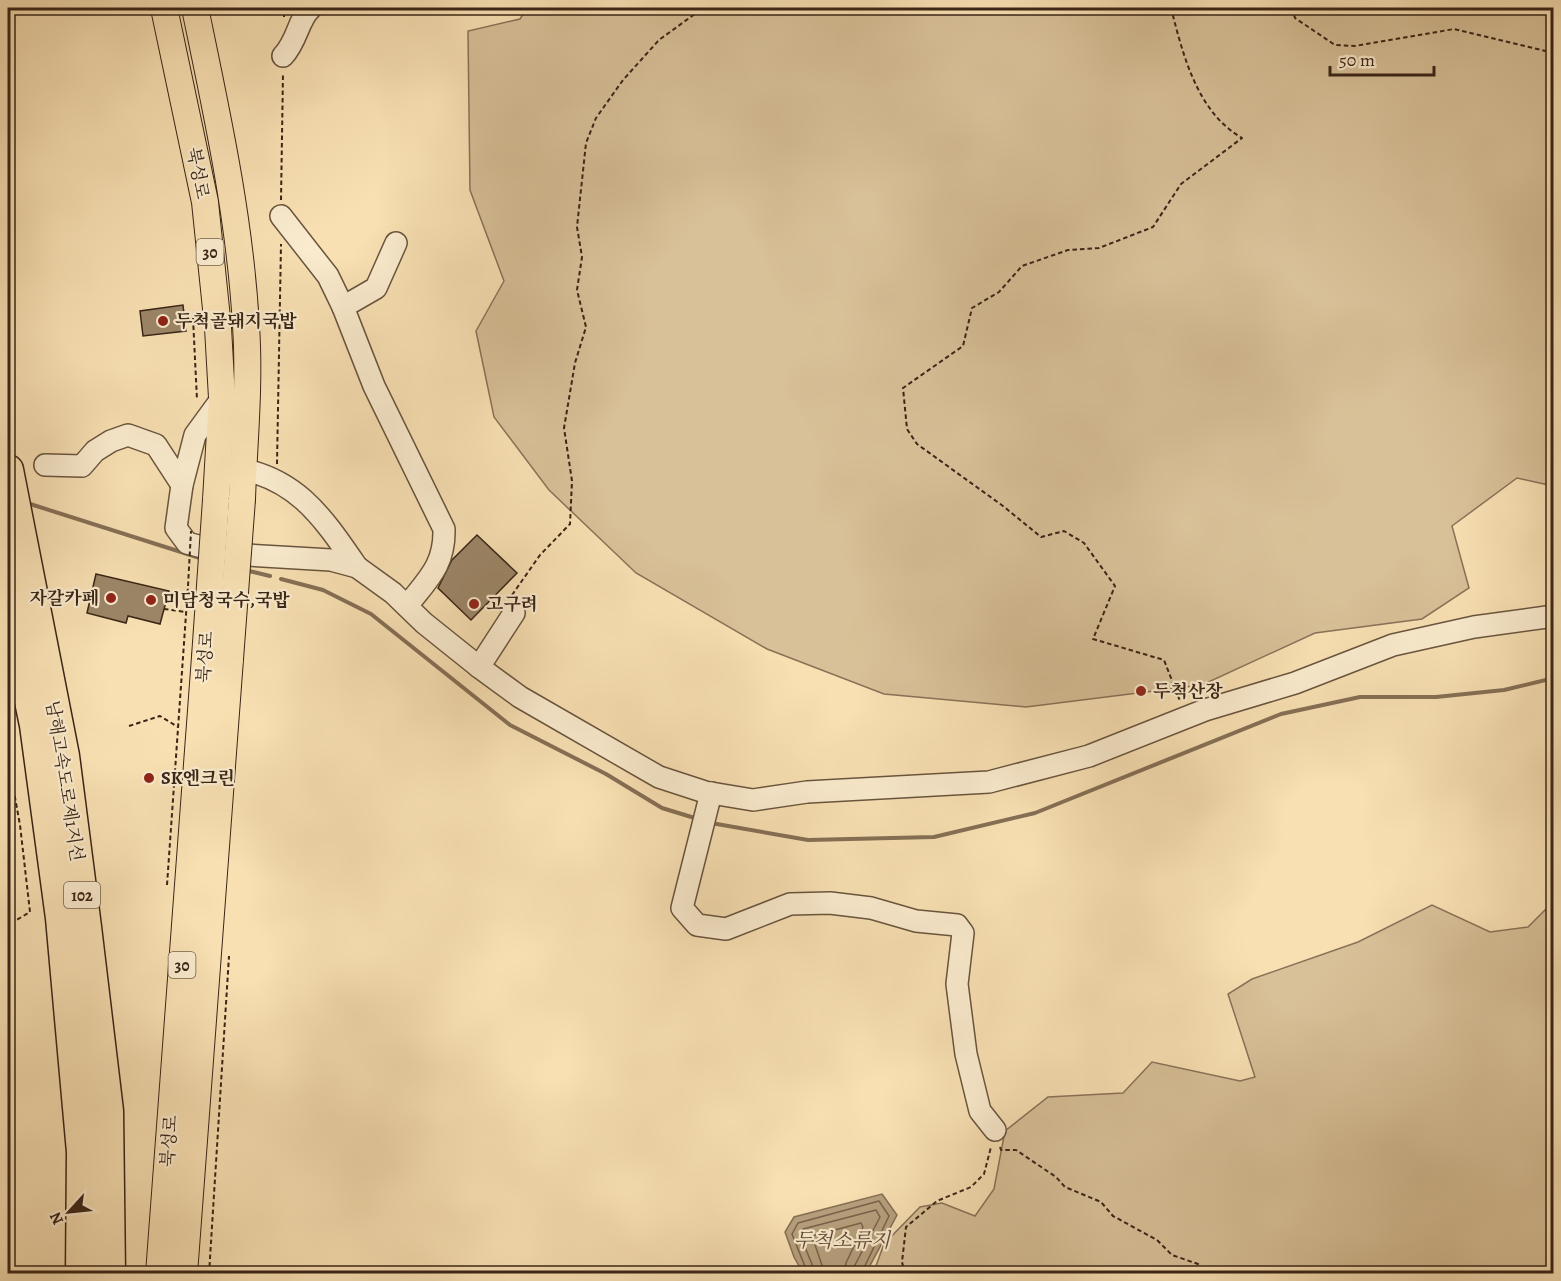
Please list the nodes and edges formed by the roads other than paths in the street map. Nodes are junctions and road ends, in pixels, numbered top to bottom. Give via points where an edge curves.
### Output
1 (164, 8) edge
2 (195, 8) edge
3 (311, 8) edge
4 (284, 56) dead end
5 (281, 216) dead end
6 (396, 243) dead end
7 (343, 307) junction
8 (222, 398) junction
9 (45, 465) dead end
10 (231, 467) junction
11 (8, 470) edge
12 (182, 485) junction
13 (357, 567) junction
14 (8, 597) edge
15 (406, 606) junction
16 (514, 612) road end
17 (1554, 616) edge
18 (217, 658) junction
19 (479, 667) junction
20 (710, 798) junction
21 (995, 1130) road end
22 (81, 1274) edge
23 (110, 1274) edge
24 (159, 1274) edge
25 (184, 1274) edge

1 - 8 main road, 북성로 / 30 via 205,202
2 - 10 main road, 북성로 / 30 via 233,191 246,327 247,406
3 - 4 street via 304,14 293,45
5 - 7 street via 328,276
6 - 7 street via 376,288
7 - 15 street via 374,386 444,529 444,551 436,568
8 - 10 main road, 북성로 / 30
8 - 12 street via 195,435
9 - 12 street via 82,466 95,451 128,435 156,445
10 - 13 street via 277,479 288,486 322,516
10 - 18 main road, 북성로 / 30, bridge via 216,500
10 - 18 main road, 북성로 / 30, bridge via 242,499
11 - 23 highway, 남해고속도로제1지선 / 102 via 64,756 87,927 108,1111
12 - 13 street via 176,528 187,543 229,554 331,560
13 - 15 street
14 - 22 highway, 남해고속도로제1지선 / 102 via 34,725 61,918 82,1152
15 - 19 street
16 - 19 street
17 - 20 street via 1474,627 1393,645 1295,683 1183,718 1089,756 989,782 807,792 753,800
18 - 24 main road, 북성로 / 30
18 - 25 main road, 북성로 / 30
19 - 20 street via 520,697 659,777
20 - 21 street via 682,908 698,925 726,929 790,904 830,903 872,908 916,921 957,925 963,933 957,984 966,1054 980,1111

